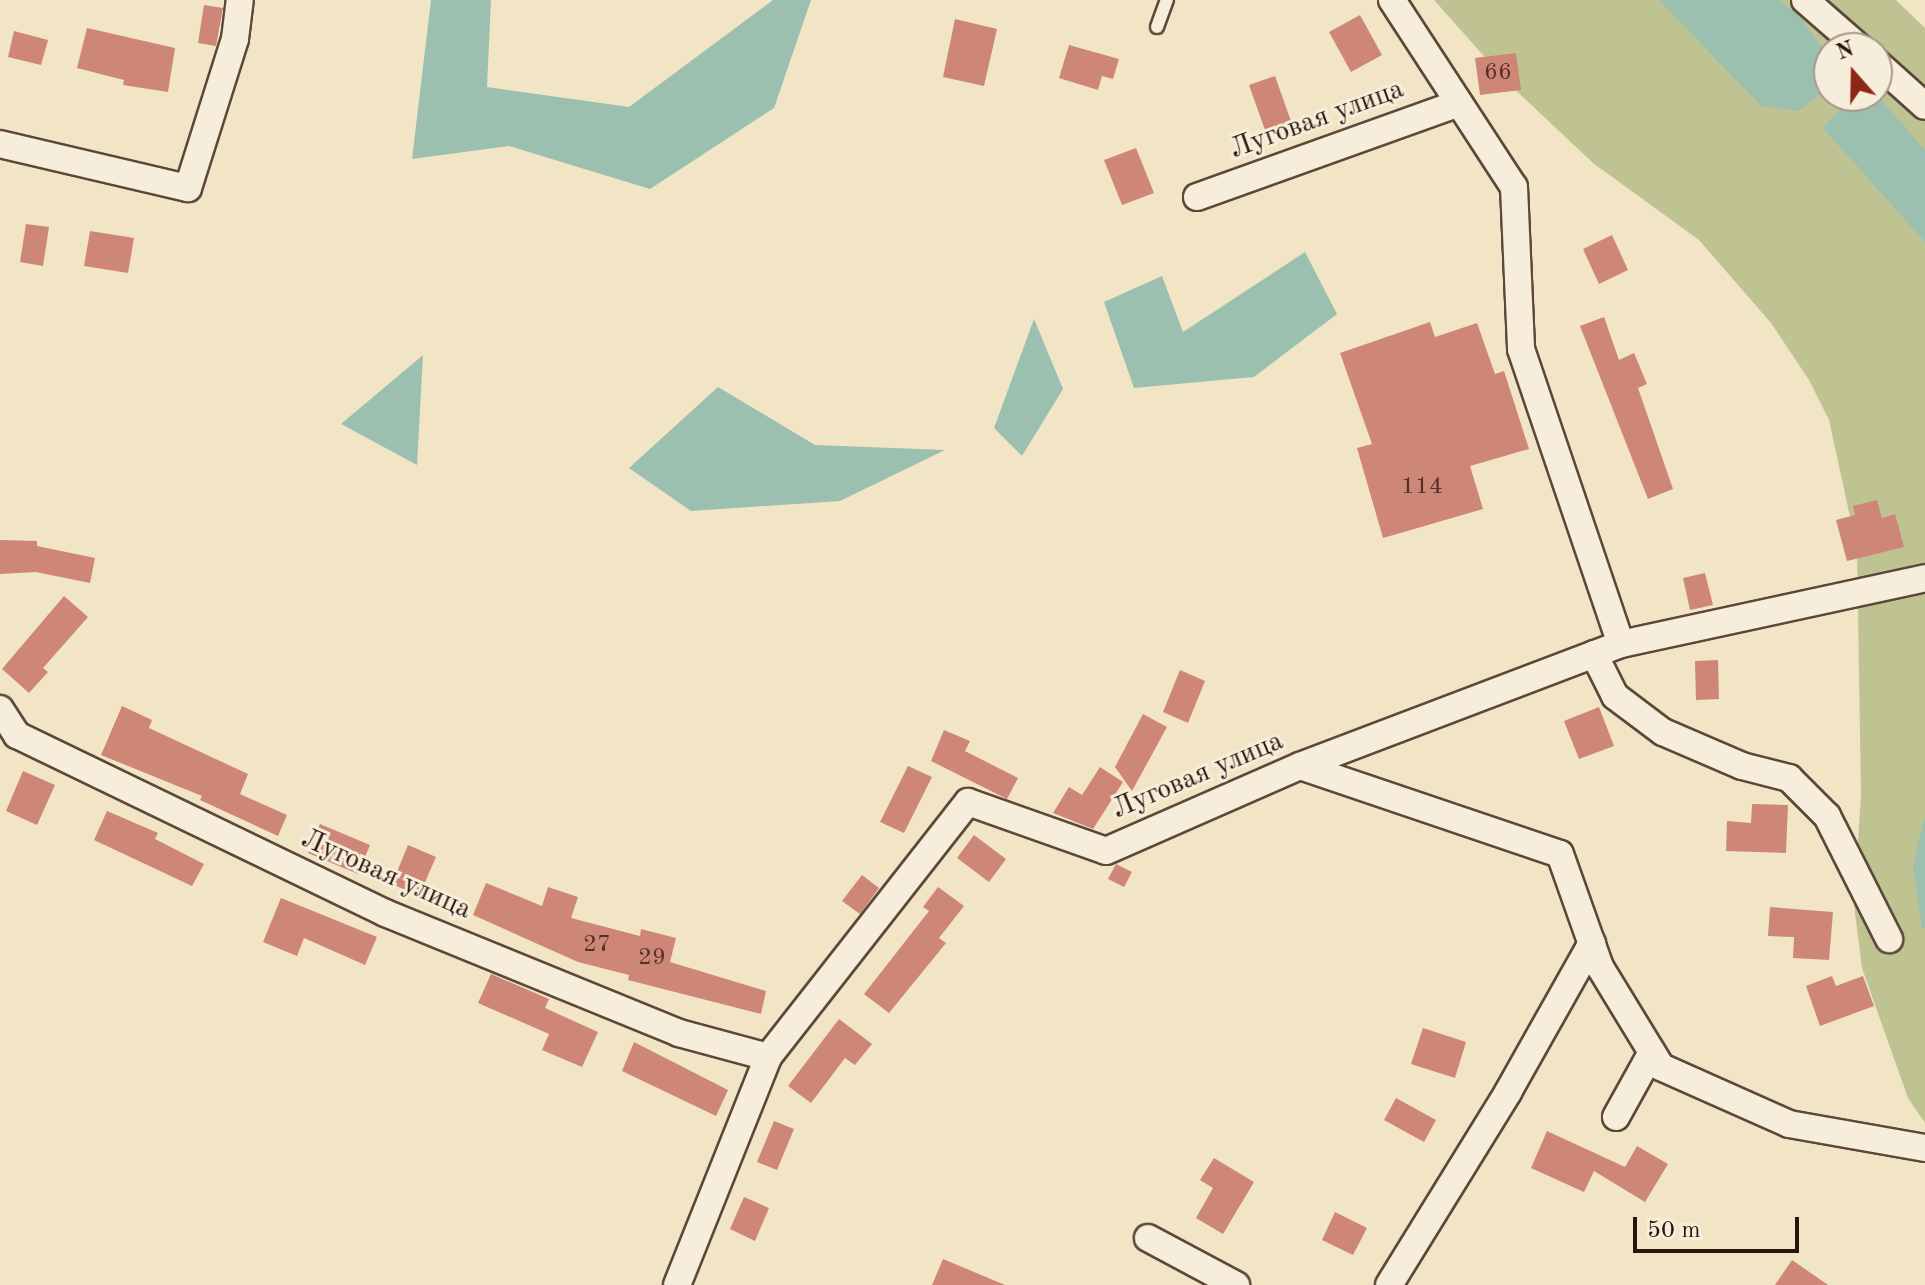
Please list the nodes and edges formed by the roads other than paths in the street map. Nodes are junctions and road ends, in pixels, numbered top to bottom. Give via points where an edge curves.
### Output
1 (240, 0) edge
2 (1167, 0) edge
3 (1392, 0) edge
4 (1805, 0) edge
5 (1157, 27) dead end
6 (1842, 32) edge
7 (1893, 77) edge
8 (1459, 103) junction
9 (1925, 106) edge
10 (0, 144) edge
11 (1197, 197) dead end
12 (1925, 578) edge
13 (1621, 644) junction
14 (1594, 654) junction
15 (0, 709) edge
16 (1300, 766) junction
17 (1889, 939) dead end
18 (1592, 943) junction
19 (1652, 1052) junction
20 (768, 1057) junction
21 (1616, 1117) dead end
22 (1925, 1148) edge
23 (1148, 1238) dead end
24 (677, 1285) edge
25 (1236, 1285) edge
26 (1389, 1285) edge

1 - 10 street via 235,39 188,188
2 - 5 lane
3 - 8 street, Луговая улица
4 - 6 street
7 - 9 street
8 - 11 street, Луговая улица
8 - 13 street, Луговая улица via 1514,187 1521,349
12 - 13 street, Луговая улица
13 - 14 street, Луговая улица
14 - 16 street, Луговая улица
14 - 17 street via 1615,696 1663,732 1742,766 1789,778 1827,816
15 - 20 street, Луговая улица via 17,735 385,913 679,1033
16 - 18 street via 1560,854
16 - 20 street, Луговая улица via 1106,851 968,802
18 - 19 street via 1600,967
18 - 26 street
19 - 21 street
19 - 22 street via 1661,1067 1789,1124
20 - 24 street, Луговая улица
23 - 25 street

